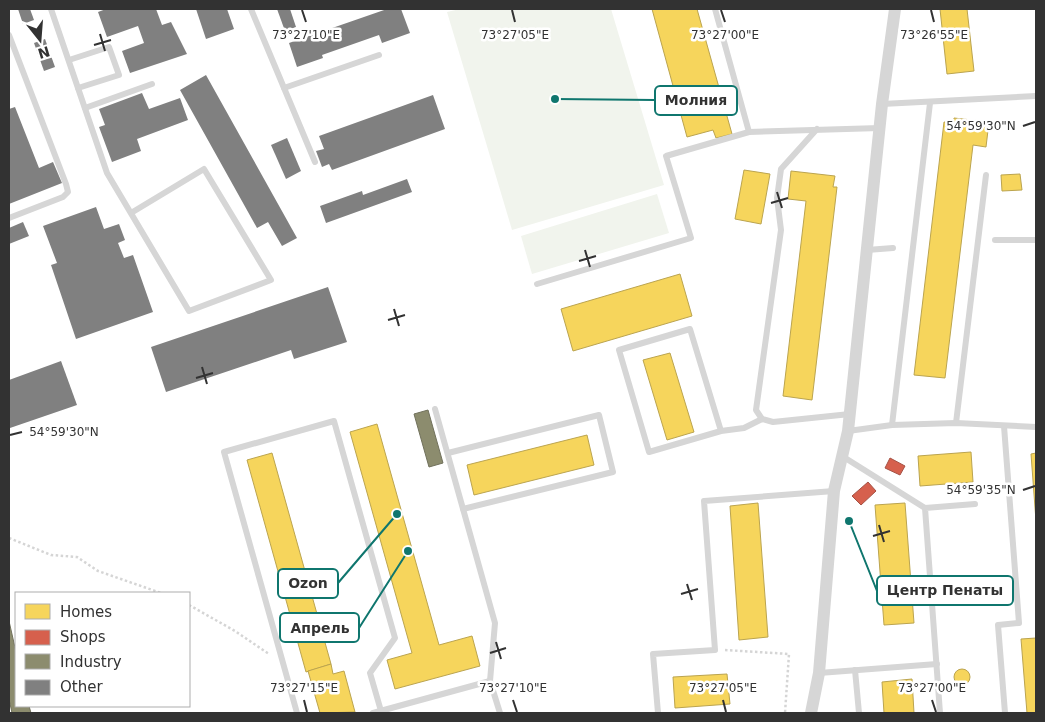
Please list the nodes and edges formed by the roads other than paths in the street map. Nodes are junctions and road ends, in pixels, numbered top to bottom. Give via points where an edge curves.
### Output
1 (51, 9) edge
2 (250, 9) edge
3 (716, 9) edge
4 (895, 9) edge
5 (9, 35) edge
6 (379, 55) dead end
7 (69, 60) junction
8 (152, 84) dead end
9 (78, 88) junction
10 (284, 88) junction
11 (1036, 96) edge
12 (930, 103) junction
13 (882, 104) junction
14 (85, 108) junction
15 (880, 128) junction
16 (817, 129) junction
17 (749, 132) junction
18 (315, 162) dead end
19 (986, 175) dead end
20 (131, 213) junction
21 (9, 218) edge
22 (995, 240) dead end
23 (1036, 240) edge
24 (893, 248) dead end
25 (867, 250) junction
26 (537, 284) dead end
27 (435, 409) dead end
28 (850, 414) junction
29 (762, 419) junction
30 (956, 423) junction
31 (892, 425) junction
32 (1004, 426) junction
33 (1036, 427) edge
34 (721, 431) junction
35 (848, 431) junction
36 (448, 453) junction
37 (841, 456) junction
38 (834, 491) junction
39 (975, 504) dead end
40 (925, 508) junction
41 (464, 509) junction
42 (937, 664) junction
43 (855, 670) junction
44 (819, 673) junction
45 (490, 681) junction
46 (381, 711) junction
47 (297, 713) edge
48 (373, 713) edge
49 (500, 713) edge
50 (658, 713) edge
51 (811, 713) edge
52 (859, 713) edge
53 (940, 713) edge
54 (1005, 713) edge

1 - 7 lane
2 - 10 lane
3 - 17 lane
4 - 13 street
5 - 21 lane via 68,192 63,197
6 - 10 lane
7 - 9 lane
7 - 9 lane via 109,47 119,74
8 - 14 lane
9 - 14 lane
10 - 18 lane
11 - 12 lane
12 - 13 lane
12 - 31 lane
13 - 15 street
14 - 20 lane via 107,173
15 - 16 lane
15 - 25 street
16 - 17 lane
16 - 29 lane via 781,169 777,198 780,230 756,410
17 - 26 lane via 666,156 691,238
19 - 30 lane
20 - 20 lane via 190,310 271,280 204,169
22 - 23 lane
24 - 25 lane
25 - 28 street
27 - 36 lane
28 - 29 lane via 773,422
28 - 35 street
29 - 34 lane via 744,428
30 - 31 lane
30 - 32 lane
31 - 35 lane
32 - 33 lane
32 - 54 lane via 1019,623 998,625
34 - 34 lane via 690,329 619,350 649,452
35 - 37 street
36 - 41 lane
36 - 41 lane via 599,415 613,472
37 - 38 street
37 - 40 lane
38 - 44 street
38 - 50 lane via 704,501 715,650 653,654
39 - 40 lane
40 - 42 lane
41 - 45 lane via 495,623
42 - 43 lane
42 - 53 lane
43 - 44 lane
43 - 52 lane
44 - 51 street
45 - 46 lane
45 - 49 lane
46 - 47 lane via 370,674 395,638 334,421 224,452
46 - 48 lane

